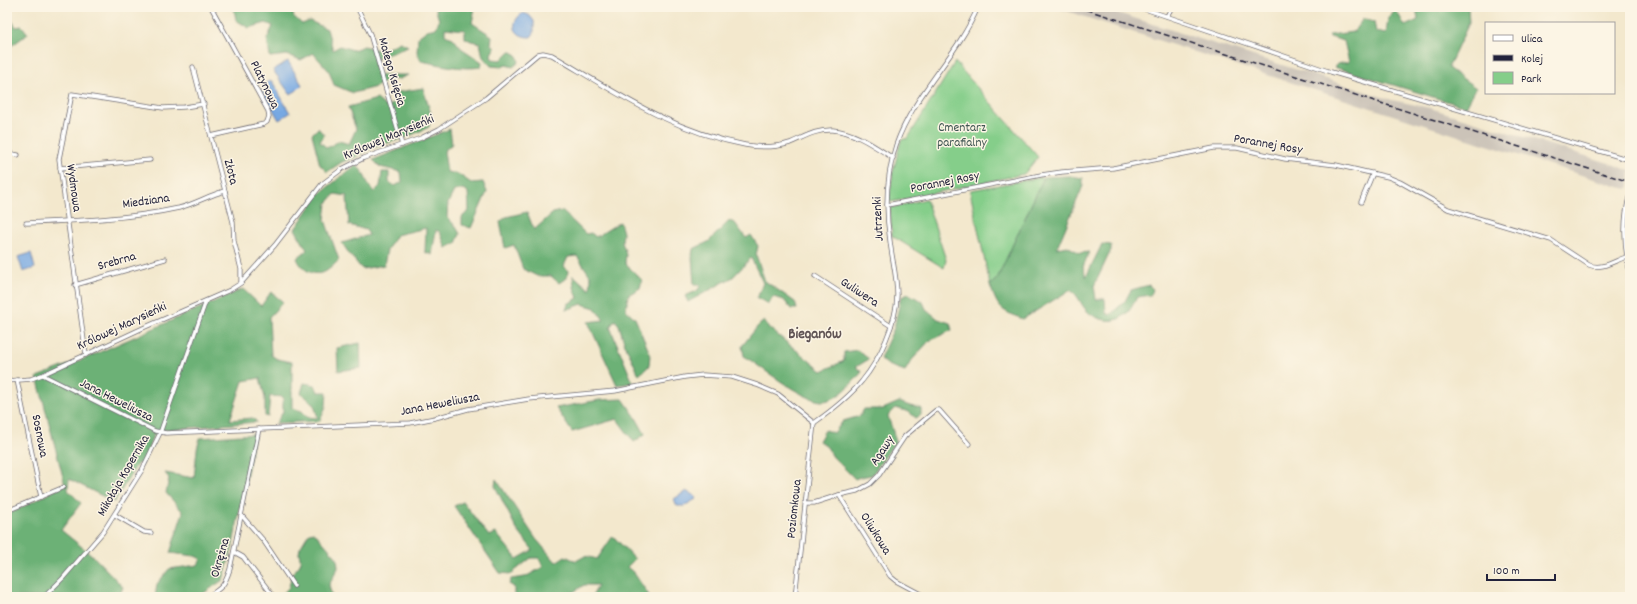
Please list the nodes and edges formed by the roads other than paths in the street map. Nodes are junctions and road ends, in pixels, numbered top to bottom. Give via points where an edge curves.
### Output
1 (211, 7) edge
2 (357, 7) edge
3 (978, 7) edge
4 (1139, 7) edge
5 (1172, 7) edge
6 (1167, 16) junction
7 (193, 67) dead end
8 (204, 104) junction
9 (211, 136) junction
10 (402, 145) junction
11 (7, 153) edge
12 (18, 155) dead end
13 (892, 158) junction
14 (150, 160) dead end
15 (1630, 160) edge
16 (60, 168) junction
17 (1373, 173) junction
18 (225, 191) junction
19 (1630, 194) edge
20 (1361, 202) dead end
21 (887, 205) junction
22 (67, 221) junction
23 (26, 223) dead end
24 (1626, 257) junction
25 (165, 259) dead end
26 (1630, 273) edge
27 (816, 276) dead end
28 (241, 283) junction
29 (75, 285) junction
30 (206, 301) junction
31 (891, 326) junction
32 (86, 355) junction
33 (42, 375) junction
34 (17, 380) junction
35 (7, 381) edge
36 (814, 423) junction
37 (259, 429) junction
38 (160, 433) junction
39 (969, 444) dead end
40 (64, 487) dead end
41 (839, 495) junction
42 (41, 497) junction
43 (806, 503) junction
44 (7, 511) edge
45 (115, 515) junction
46 (242, 516) junction
47 (151, 533) dead end
48 (234, 552) junction
49 (294, 586) dead end
50 (44, 597) edge
51 (207, 597) edge
52 (274, 597) edge
53 (795, 597) edge
54 (926, 597) edge

1 - 9 street, Platynowa via 269,116 264,124
2 - 10 street, Małego Księcia via 370,34
3 - 13 street, Jutrzenki via 959,43 922,92 910,113
4 - 6 street
5 - 6 street
6 - 15 street via 1331,72
7 - 8 street, Złota
8 - 9 street, Złota
8 - 16 street, Wydmowa via 163,108 72,94 59,159
9 - 18 street, Złota
10 - 13 street, Królowej Marysieńki via 439,129 475,106 534,56 543,53 552,55 644,110 705,135 765,148 788,143 819,131 833,130 869,143
10 - 28 street, Królowej Marysieńki via 364,158 342,169 322,184 282,237
11 - 12 street
13 - 21 street, Jutrzenki
14 - 16 street
16 - 22 street, Wydmowa
17 - 20 street
17 - 21 street, Porannej Rosy via 1336,165 1285,159 1237,148 1214,148 1113,168 1027,178
17 - 24 street, Porannej Rosy via 1400,182 1448,209 1551,240 1596,268
18 - 22 street, Miedziana via 179,208
18 - 28 street, Złota via 233,222
19 - 24 street via 1625,218
21 - 31 street, Jutrzenki via 897,294
22 - 23 street, Miedziana
22 - 29 street, Wydmowa
24 - 26 street
25 - 29 street, Srebrna
27 - 31 street, Guliwera
28 - 30 street, Królowej Marysieńki
29 - 32 street, Wydmowa
30 - 32 street, Królowej Marysieńki
30 - 38 street, Mikołaja Kopernika
31 - 36 street, Jutrzenki via 880,352 862,381 840,403
32 - 33 street, Królowej Marysieńki
33 - 34 street, Królowej Marysieńki
33 - 38 street, Jana Heweliusza
34 - 35 street, Królowej Marysieńki
34 - 42 street, Sosnowa
36 - 37 street, Jana Heweliusza via 778,394 732,377 703,375 615,391 529,399 468,409 410,423
36 - 43 street, Poziomkowa
37 - 38 street, Jana Heweliusza
37 - 46 street, Okrężna
38 - 45 street, Mikołaja Kopernika via 142,470
39 - 41 street, Agawy via 940,410 936,410 905,436 870,484 857,491
40 - 42 street
41 - 43 street
41 - 54 street, Oliwkowa via 890,576
42 - 44 street
43 - 53 street, Poziomkowa
45 - 47 street via 144,532
45 - 50 street, Mikołaja Kopernika via 90,548
46 - 48 street, Okrężna
46 - 49 street via 263,540
48 - 51 street, Okrężna via 226,582
48 - 52 street via 243,557

